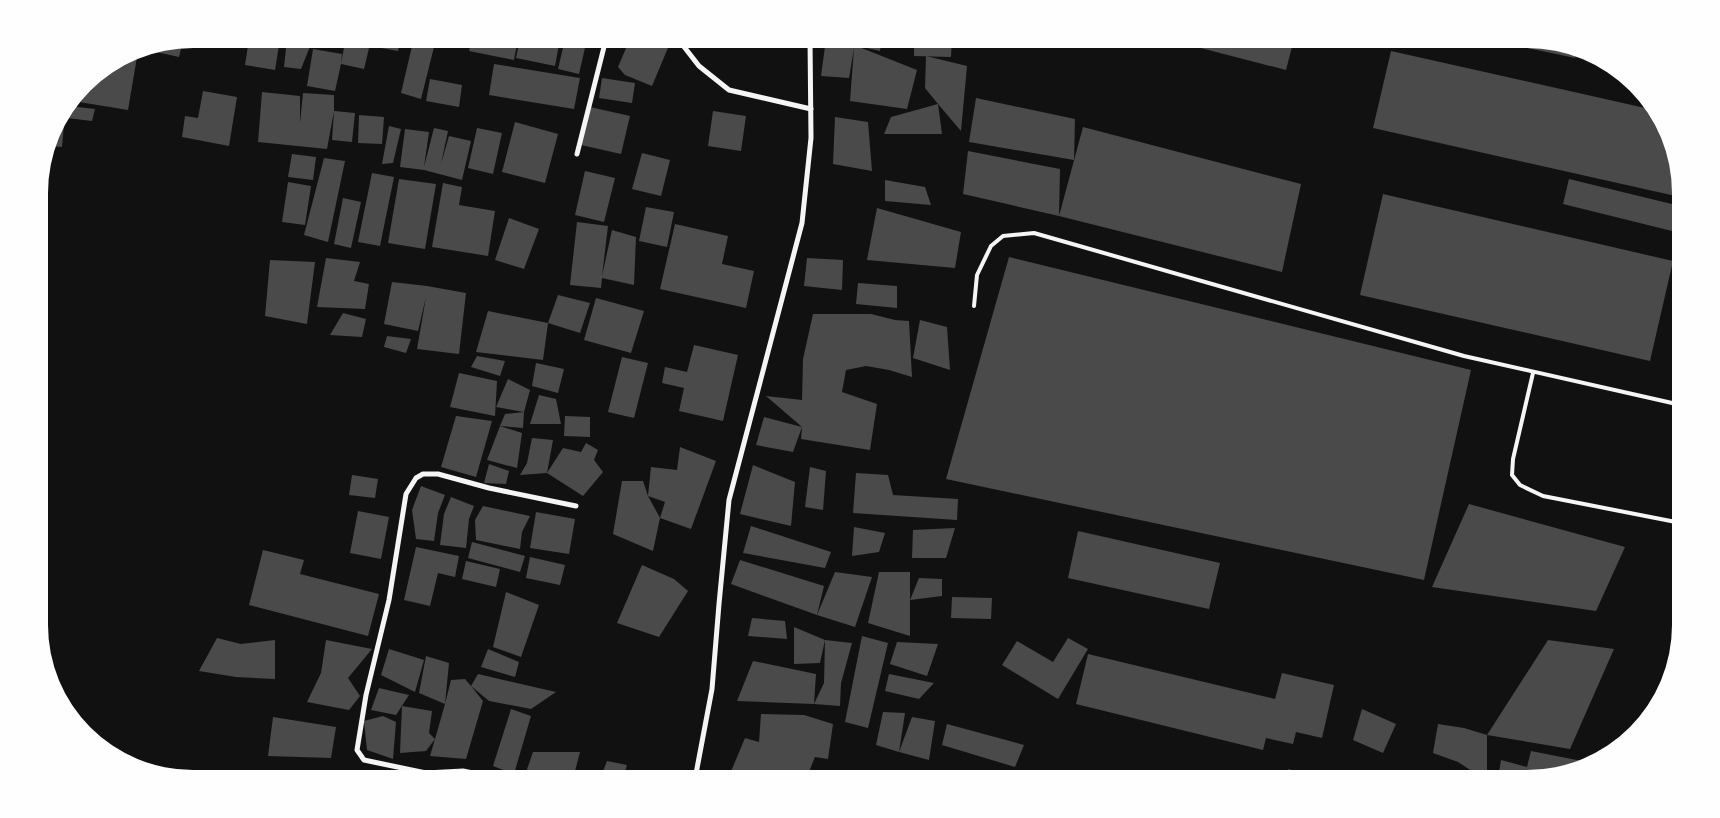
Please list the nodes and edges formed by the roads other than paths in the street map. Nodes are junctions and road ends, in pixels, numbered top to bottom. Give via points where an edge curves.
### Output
1 (604, 48) edge
2 (685, 48) edge
3 (810, 48) edge
4 (811, 109) junction
5 (577, 154) dead end
6 (974, 306) dead end
7 (1533, 373) junction
8 (1672, 403) edge
9 (576, 506) dead end
10 (1672, 521) edge
11 (409, 770) edge
12 (697, 770) edge

1 - 5 street
2 - 4 street via 699,66 729,90
3 - 4 street
4 - 12 street via 802,223 729,500 712,689
6 - 7 lane via 977,275 991,246 1003,236 1034,233
7 - 8 lane
7 - 10 lane via 1512,459 1512,476 1520,485 1543,496
9 - 11 street via 438,474 423,474 416,478 406,494 389,600 366,695 357,750 364,760

